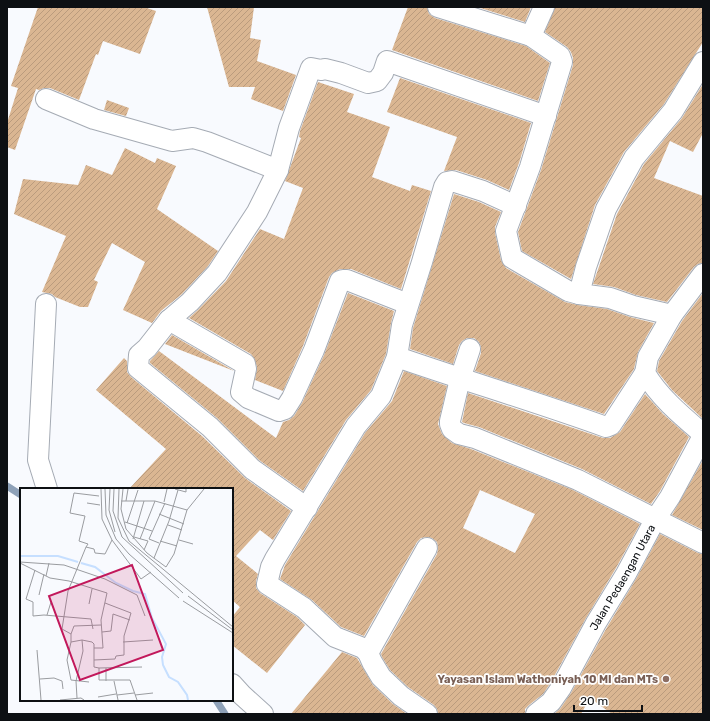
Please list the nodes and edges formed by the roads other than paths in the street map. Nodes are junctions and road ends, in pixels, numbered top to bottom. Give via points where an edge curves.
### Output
1 (438, 7) edge
2 (544, 7) edge
3 (483, 13) edge
4 (531, 36) junction
5 (703, 62) edge
6 (46, 100) dead end
7 (546, 116) junction
8 (278, 170) junction
9 (516, 206) junction
10 (703, 274) edge
11 (579, 294) junction
12 (46, 304) dead end
13 (408, 304) junction
14 (672, 315) junction
15 (169, 320) junction
16 (470, 350) dead end
17 (397, 357) junction
18 (645, 373) junction
19 (460, 379) junction
20 (703, 435) edge
21 (47, 488) edge
22 (307, 508) junction
23 (656, 518) junction
24 (703, 542) edge
25 (427, 548) dead end
26 (368, 653) junction
27 (233, 685) edge
28 (263, 714) edge
29 (427, 714) edge
30 (536, 714) edge

1 - 3 street
2 - 4 street
3 - 4 street
4 - 7 street via 560,56 562,62
5 - 11 street via 673,111 634,158 606,209
6 - 8 street via 94,119 172,141 193,138 207,142
7 - 8 street via 387,61 383,73 377,80 368,83 341,73 311,68 289,128
7 - 9 street
8 - 15 street via 257,212 217,273
9 - 11 street via 506,231 512,258
9 - 13 street via 483,191 447,182
10 - 14 street
11 - 14 street via 610,298
12 - 21 street via 38,460
13 - 15 street via 347,280 340,281 314,350 292,398 284,409 279,410 248,398 241,392 246,364
13 - 17 street
14 - 18 street via 648,357
15 - 22 street via 139,355 138,368 210,427 252,469
16 - 19 street
17 - 19 street
17 - 22 street via 381,396 356,426
18 - 19 street via 611,425 606,427
18 - 20 street, Jalan Pedaengan Utara via 652,385
19 - 23 street via 450,421 454,431 578,480
20 - 23 street, Jalan Pedaengan Utara
22 - 26 street via 275,559 267,584 304,608 335,637
23 - 24 street
23 - 30 street, Jalan Pedaengan Utara via 561,688 551,702
25 - 26 street
26 - 29 street via 381,677 401,696
27 - 28 street

